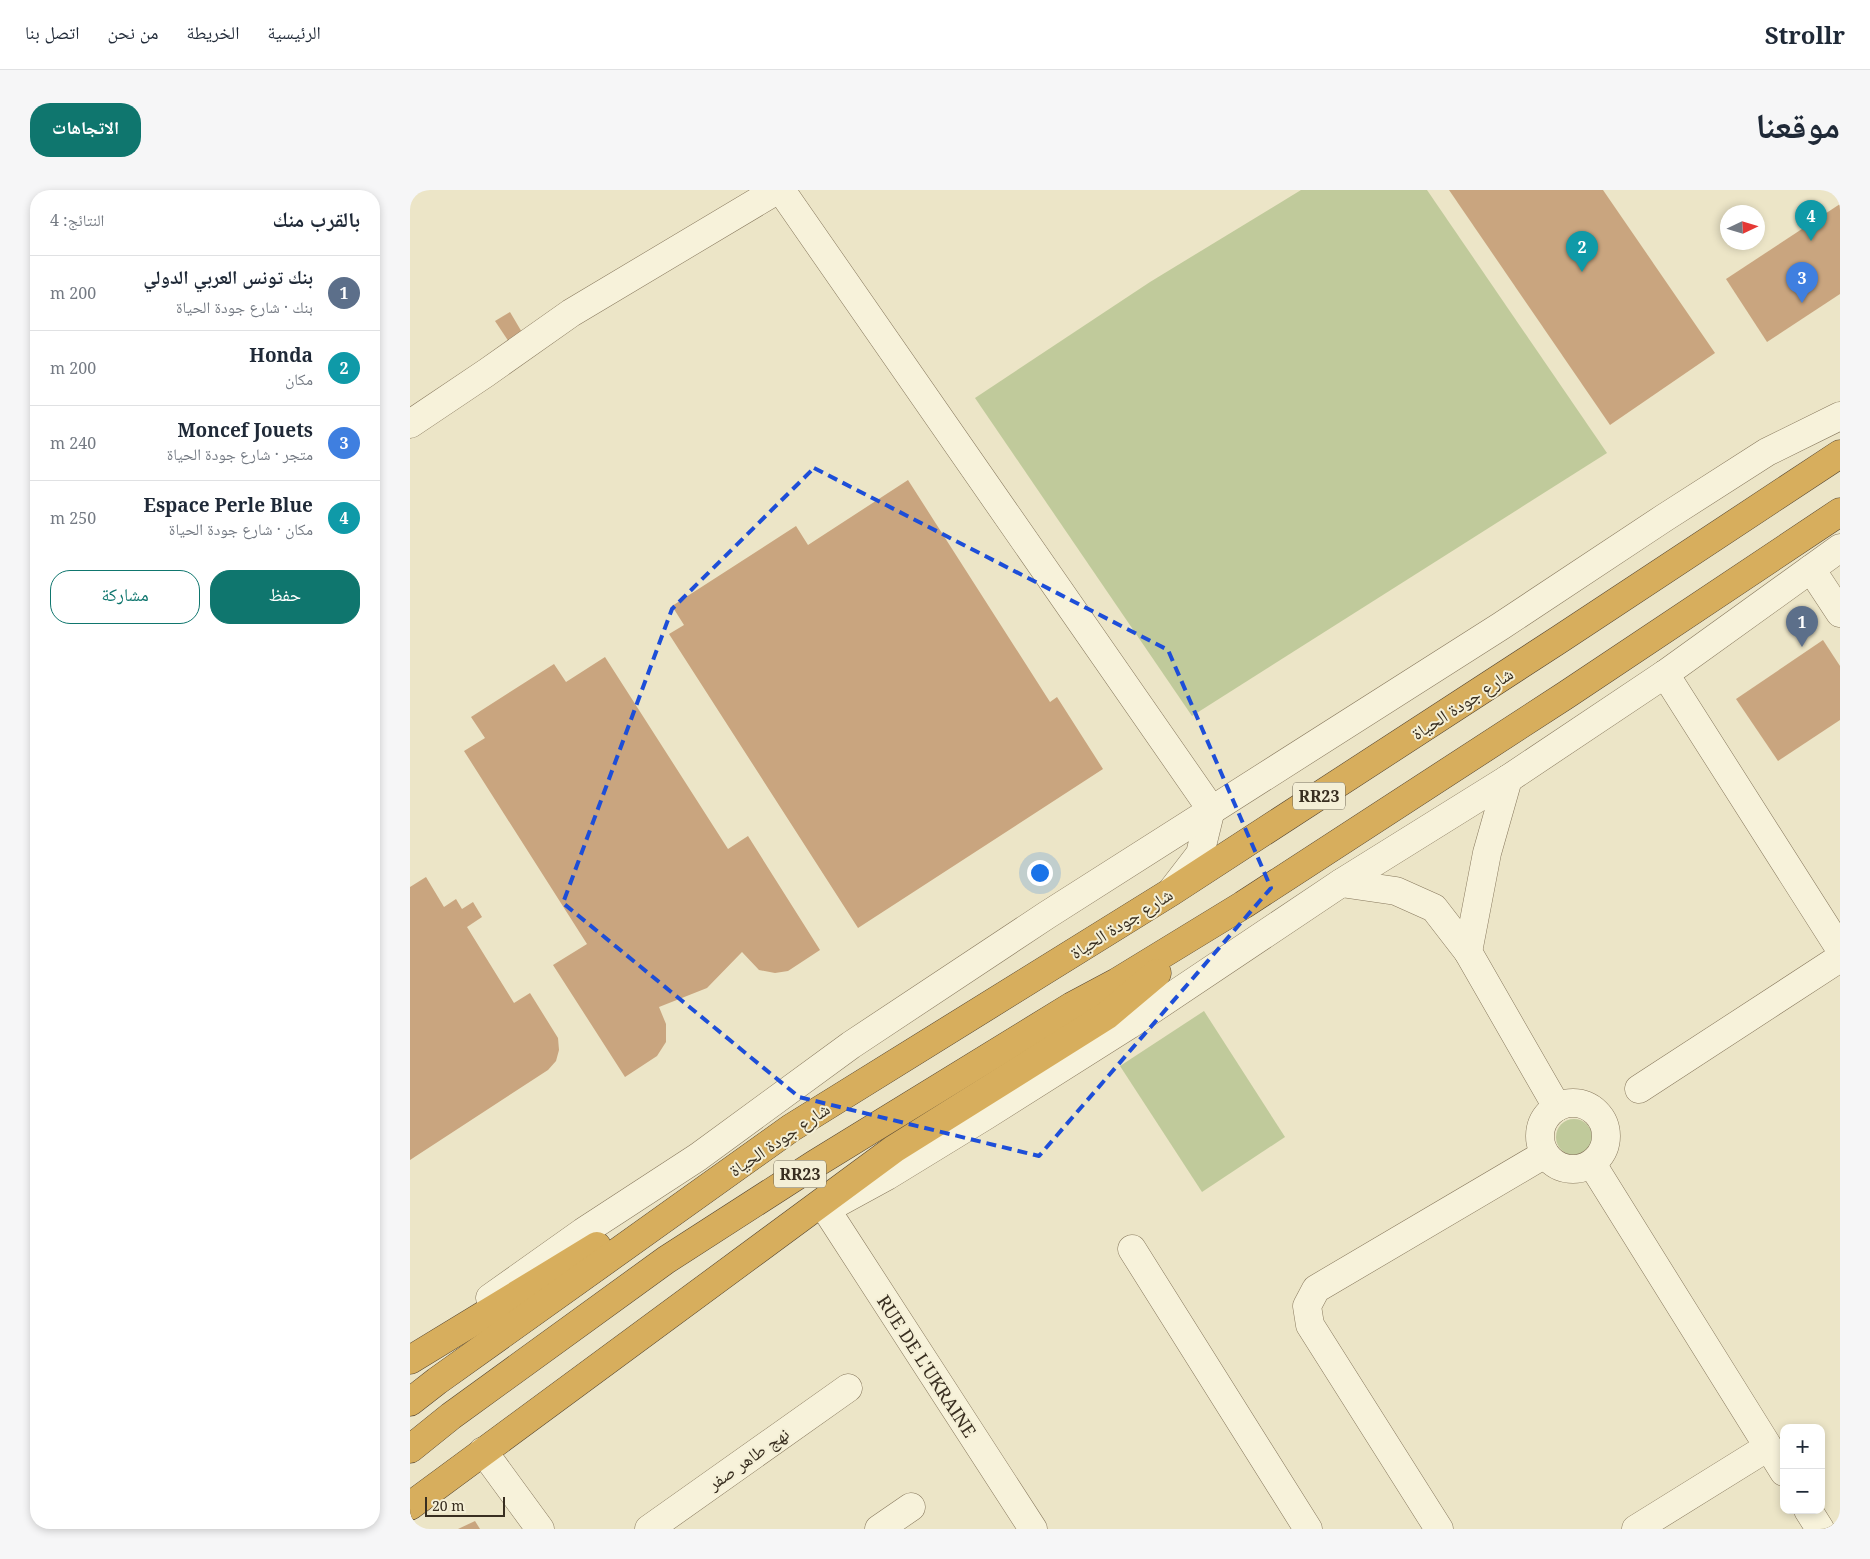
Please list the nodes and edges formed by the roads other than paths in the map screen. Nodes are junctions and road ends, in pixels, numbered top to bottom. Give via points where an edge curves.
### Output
1 (779, 190) edge
2 (1840, 416) edge
3 (410, 424) edge
4 (1840, 454) edge
5 (1840, 512) edge
6 (1840, 548) edge
7 (1811, 569) junction
8 (1840, 614) edge
9 (1665, 674) junction
10 (1508, 778) junction
11 (1211, 809) junction
12 (1341, 883) junction
13 (1171, 892) junction
14 (1207, 926) junction
15 (1840, 948) edge
16 (1468, 952) junction
17 (1840, 958) edge
18 (1639, 1089) dead end
19 (1557, 1107) junction
20 (791, 1128) junction
21 (1545, 1154) junction
22 (1592, 1164) junction
23 (824, 1206) junction
24 (1132, 1249) dead end
25 (410, 1360) edge
26 (848, 1388) dead end
27 (410, 1402) edge
28 (1768, 1447) junction
29 (410, 1448) edge
30 (483, 1451) junction
31 (1782, 1469) edge
32 (410, 1506) edge
33 (910, 1507) dead end
34 (1811, 1514) edge
35 (540, 1529) edge
36 (649, 1529) edge
37 (879, 1529) edge
38 (1033, 1529) edge
39 (1308, 1529) edge
40 (1439, 1529) edge
41 (1636, 1529) edge
42 (1820, 1529) edge

1 - 3 street via 571,313
1 - 11 street
2 - 11 street via 1767,452 1501,626
4 - 13 highway, شارع جودة الحياة / RR23
5 - 14 highway, RR23 via 1566,695
6 - 7 street
7 - 8 street
7 - 9 street
9 - 10 street
9 - 15 street
10 - 12 street
10 - 16 street via 1487,853
11 - 13 street via 1200,854
11 - 25 street via 851,1045 698,1157 583,1232 479,1306
12 - 16 street via 1396,891 1434,908
12 - 23 street via 1001,1106 887,1176
13 - 20 highway, شارع جودة الحياة / RR23
14 - 23 highway via 1106,1016 894,1149
14 - 29 highway, RR23 via 815,1164 666,1260
16 - 19 street
17 - 18 street
19 - 21 street via 1542,1123 1540,1134
19 - 22 street via 1572,1103 1586,1105 1602,1119 1606,1128 1604,1148
20 - 25 highway
20 - 27 highway, شارع جودة الحياة / RR23
21 - 22 street via 1552,1162 1567,1169
21 - 40 street via 1316,1289 1306,1306 1310,1325
22 - 28 street
23 - 30 highway via 764,1246
23 - 38 street, RUE DE L'UKRAINE
24 - 39 street
26 - 36 street, نهج طاهر صفر
28 - 31 street
28 - 41 street
30 - 32 highway
30 - 35 street
33 - 37 street
34 - 42 street

